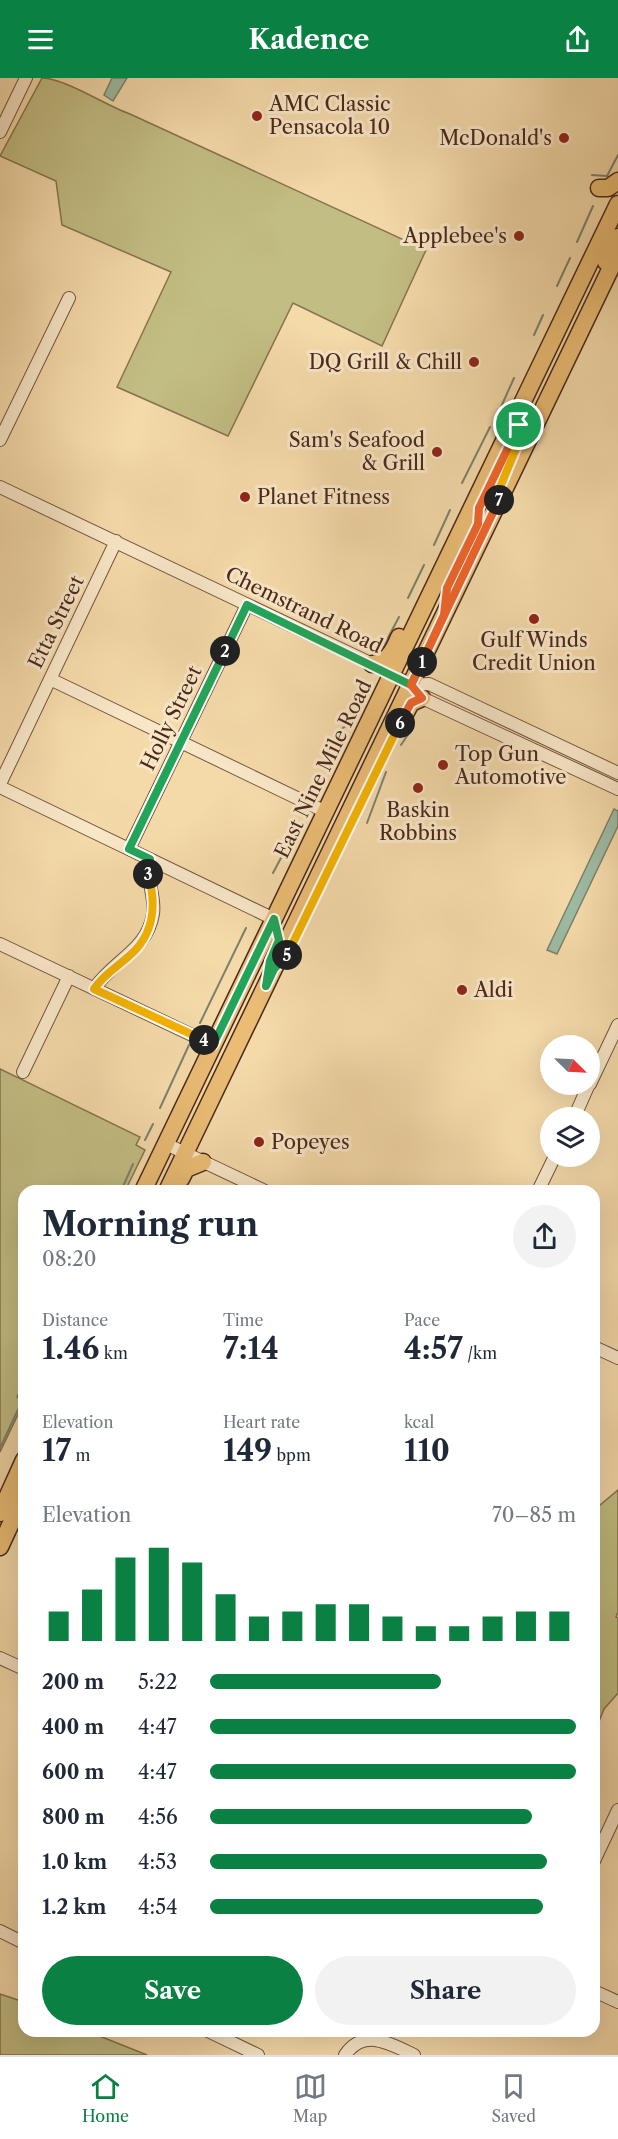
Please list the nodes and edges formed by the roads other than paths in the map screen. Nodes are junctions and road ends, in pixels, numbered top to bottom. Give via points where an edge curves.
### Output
1 (26, 78) edge
2 (0, 132) edge
3 (618, 181) edge
4 (598, 188) joint
5 (618, 197) edge
6 (618, 204) edge
7 (618, 237) edge
8 (618, 254) edge
9 (618, 274) edge
10 (69, 298) dead end
11 (566, 312) junction
12 (544, 407) junction
13 (519, 425) junction
14 (0, 440) edge
15 (0, 487) edge
16 (499, 500) junction
17 (479, 508) junction
18 (458, 536) junction
19 (116, 541) junction
20 (247, 605) junction
21 (444, 615) junction
22 (372, 664) junction
23 (391, 675) junction
24 (50, 679) junction
25 (411, 685) junction
26 (426, 691) junction
27 (181, 742) junction
28 (618, 773) edge
29 (0, 785) edge
30 (618, 789) edge
31 (326, 812) junction
32 (129, 849) junction
33 (150, 859) junction
34 (322, 870) junction
35 (274, 919) junction
36 (0, 944) edge
37 (274, 969) junction
38 (69, 976) junction
39 (266, 986) junction
40 (94, 989) junction
41 (267, 1006) dead end
42 (618, 1025) edge
43 (213, 1045) junction
44 (600, 1063) edge
45 (23, 1072) dead end
46 (201, 1122) junction
47 (166, 1144) junction
48 (185, 1153) junction
49 (202, 1162) junction
50 (550, 1167) edge
51 (147, 1185) edge
52 (170, 1185) edge
53 (178, 1185) edge
54 (252, 1185) edge
55 (541, 1185) edge
56 (600, 1350) edge
57 (618, 1358) edge
58 (18, 1457) edge
59 (18, 1473) edge
60 (0, 1495) edge
61 (18, 1508) edge
62 (0, 1513) edge
63 (0, 1547) edge
64 (0, 1658) edge
65 (18, 1666) edge
66 (618, 1810) edge
67 (600, 1848) edge
68 (0, 1931) edge
69 (18, 1940) edge
70 (600, 1994) edge
71 (618, 2002) edge
72 (220, 2037) edge
73 (258, 2055) edge
74 (345, 2055) edge
75 (414, 2055) edge

1 - 2 street
3 - 4 main road via 608,188
4 - 5 street
6 - 11 main road, East Nine Mile Road
7 - 12 main road via 546,383
8 - 12 main road
9 - 12 main road via 569,376
10 - 14 street
11 - 13 main road via 562,338
11 - 18 main road, East Nine Mile Road
12 - 16 main road
13 - 16 main road via 522,434 499,490
13 - 17 main road
15 - 19 street, Chemstrand Road
16 - 21 main road
17 - 21 main road via 478,524 447,588
17 - 25 main road via 410,652 404,670
18 - 22 main road via 435,562 395,646 385,660
18 - 23 main road, East Nine Mile Road
19 - 20 street, Chemstrand Road
19 - 24 street, Etta Street
20 - 22 street, Chemstrand Road
20 - 27 street, Holly Street
21 - 25 main road
22 - 23 street, Chemstrand Road
23 - 25 street, Chemstrand Road
23 - 31 main road, East Nine Mile Road
23 - 34 main road via 397,686 393,705 328,838
24 - 27 street
24 - 29 street, Etta Street
25 - 26 street, Chemstrand Road
25 - 34 main road
26 - 28 street, Chemstrand Road
26 - 30 street, Chemstrand Road
26 - 37 main road via 405,712 289,952
27 - 31 street
27 - 32 street, Holly Street
29 - 32 street
31 - 35 main road, East Nine Mile Road
32 - 33 street
33 - 35 street
33 - 40 street via 147,871 154,899 150,926 139,946
34 - 37 main road
35 - 39 main road via 279,940
35 - 43 main road, East Nine Mile Road
36 - 38 street
37 - 39 main road
38 - 40 street
38 - 45 street
39 - 46 main road
40 - 43 street
41 - 46 main road via 214,1108
42 - 44 street
43 - 47 main road, East Nine Mile Road
43 - 48 main road via 214,1060 180,1131 179,1143
46 - 48 main road
47 - 48 street
47 - 51 main road, East Nine Mile Road
48 - 49 street
48 - 52 main road
49 - 53 main road via 186,1169
49 - 54 street
50 - 55 street
56 - 57 street
58 - 60 main road
59 - 62 main road
61 - 63 main road
64 - 65 street
66 - 67 street
68 - 69 street
70 - 71 street
72 - 73 street
74 - 75 street via 354,2045 375,2039

